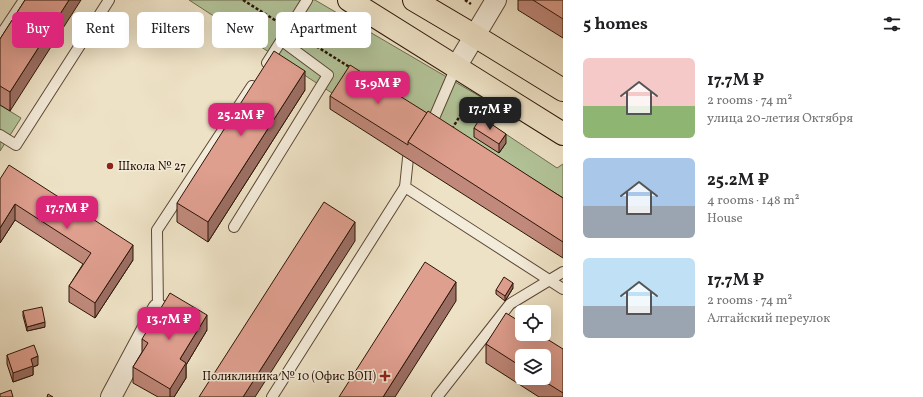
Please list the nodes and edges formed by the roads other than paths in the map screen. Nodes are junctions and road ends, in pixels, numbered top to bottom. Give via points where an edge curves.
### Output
1 (24, 0) edge
2 (108, 0) edge
3 (306, 0) edge
4 (349, 0) edge
5 (414, 0) edge
6 (496, 0) edge
7 (299, 12) edge
8 (0, 36) edge
9 (476, 36) junction
10 (277, 48) edge
11 (291, 48) edge
12 (456, 67) junction
13 (563, 90) edge
14 (431, 123) edge
15 (563, 134) edge
16 (0, 135) edge
17 (408, 158) edge
18 (405, 187) junction
19 (234, 227) dead end
20 (563, 272) edge
21 (549, 280) junction
22 (563, 289) edge
23 (158, 309) joint
24 (111, 397) edge
25 (272, 397) edge
26 (437, 397) edge

1 - 8 lane
2 - 16 lane via 16,145
3 - 7 lane
4 - 12 main road
5 - 9 main road
6 - 9 street
9 - 12 street
9 - 13 main road
10 - 23 lane via 157,230
11 - 19 lane via 328,75
12 - 14 lane
12 - 15 main road
17 - 18 lane
18 - 21 lane
18 - 25 lane
20 - 21 lane
21 - 22 lane
21 - 26 lane via 510,304
23 - 24 street

